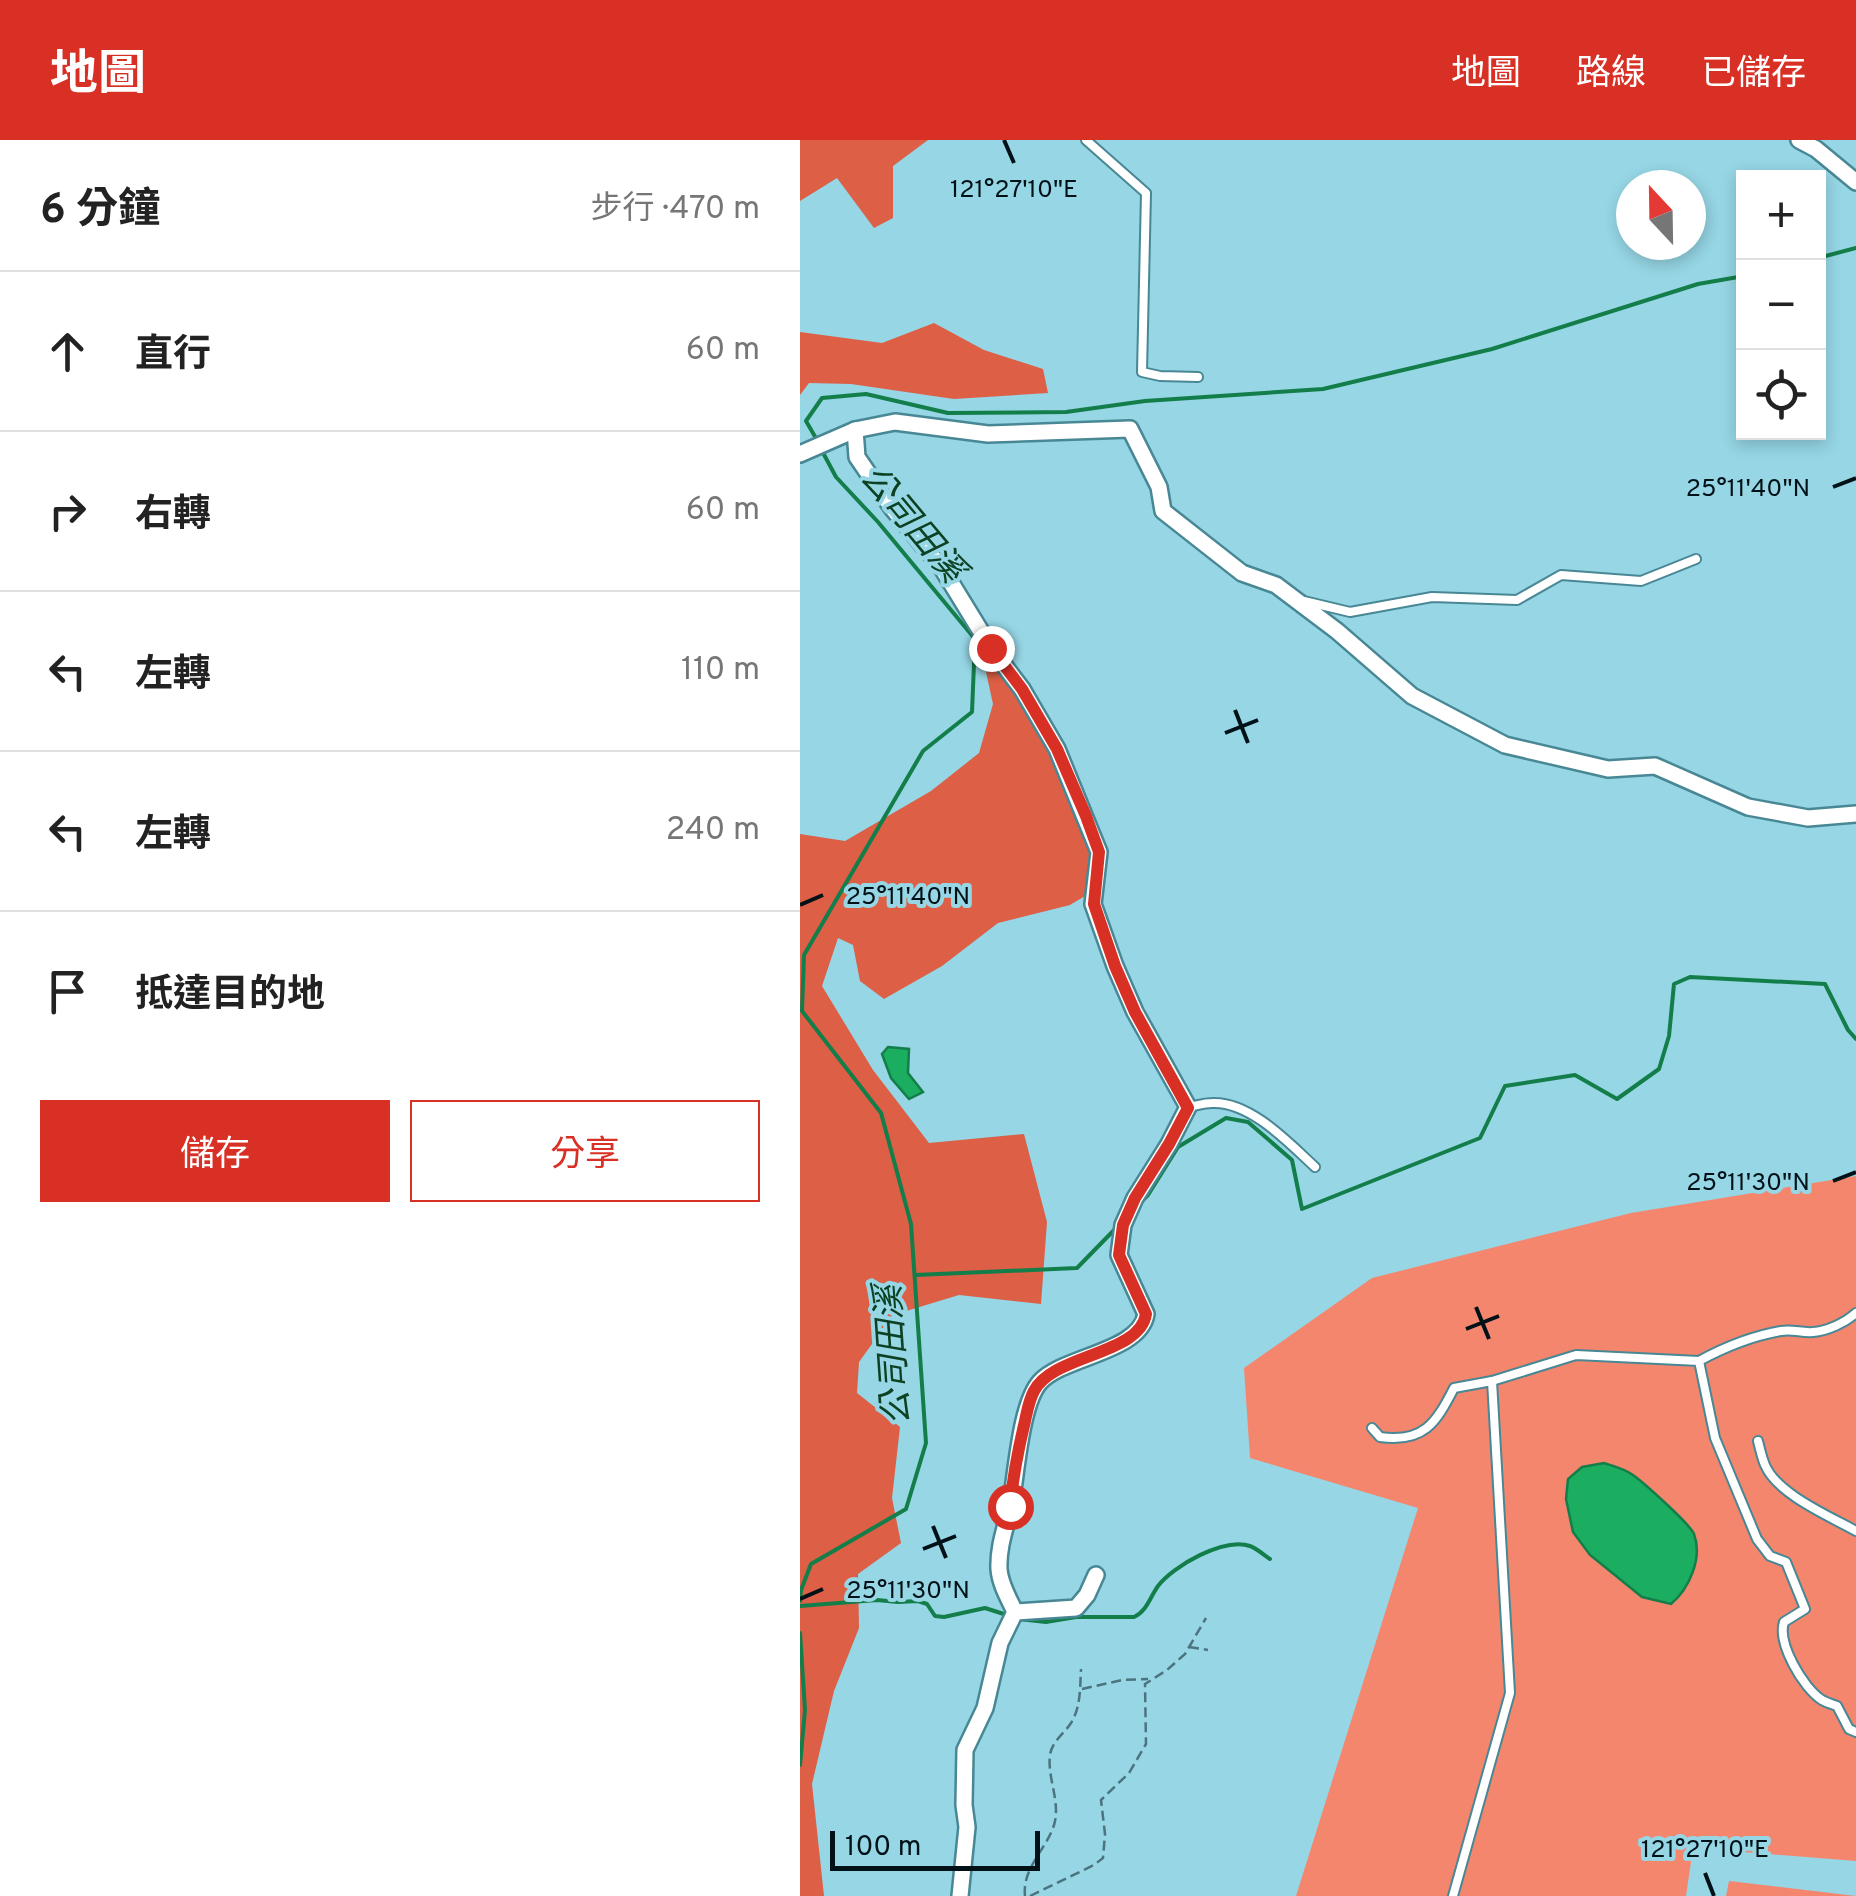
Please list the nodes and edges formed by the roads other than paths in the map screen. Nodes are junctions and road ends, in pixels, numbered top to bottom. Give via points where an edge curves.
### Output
1 (1086, 140) edge
2 (1799, 140) edge
3 (1856, 182) edge
4 (1198, 377) dead end
5 (855, 430) junction
6 (800, 454) edge
7 (1696, 559) dead end
8 (1294, 599) junction
9 (1856, 814) edge
10 (1188, 1108) junction
11 (1315, 1167) dead end
12 (1856, 1314) edge
13 (1700, 1361) junction
14 (1492, 1382) junction
15 (1372, 1428) dead end
16 (1758, 1442) dead end
17 (1856, 1532) edge
18 (1096, 1575) dead end
19 (1012, 1618) junction
20 (1856, 1732) edge
21 (960, 1896) edge
22 (1452, 1896) edge

1 - 4 lane via 1146,193 1142,372
2 - 3 street
5 - 6 street
5 - 8 street via 895,422 988,434 1130,428 1163,511 1242,573
5 - 10 street via 857,457 942,568 1057,749 1099,852 1094,904 1115,966
7 - 8 lane via 1641,581 1561,575 1517,600 1432,598 1350,612
8 - 9 street via 1412,696 1505,745 1608,769 1655,766 1748,807 1808,818
10 - 11 lane via 1214,1102 1243,1109
10 - 19 street via 1123,1225 1119,1255 1146,1314 1144,1324 1108,1349 1054,1372 1033,1392 1000,1546 999,1571
12 - 13 lane via 1815,1332 1752,1338
13 - 14 lane via 1576,1355
13 - 20 lane via 1715,1438 1757,1539 1770,1556 1786,1562 1805,1609 1784,1622 1785,1646 1800,1674 1821,1699 1838,1706
14 - 15 lane via 1454,1388 1429,1428 1399,1440
14 - 22 lane via 1510,1693
16 - 17 lane via 1777,1482
18 - 19 street via 1076,1608
19 - 21 street via 966,1750

